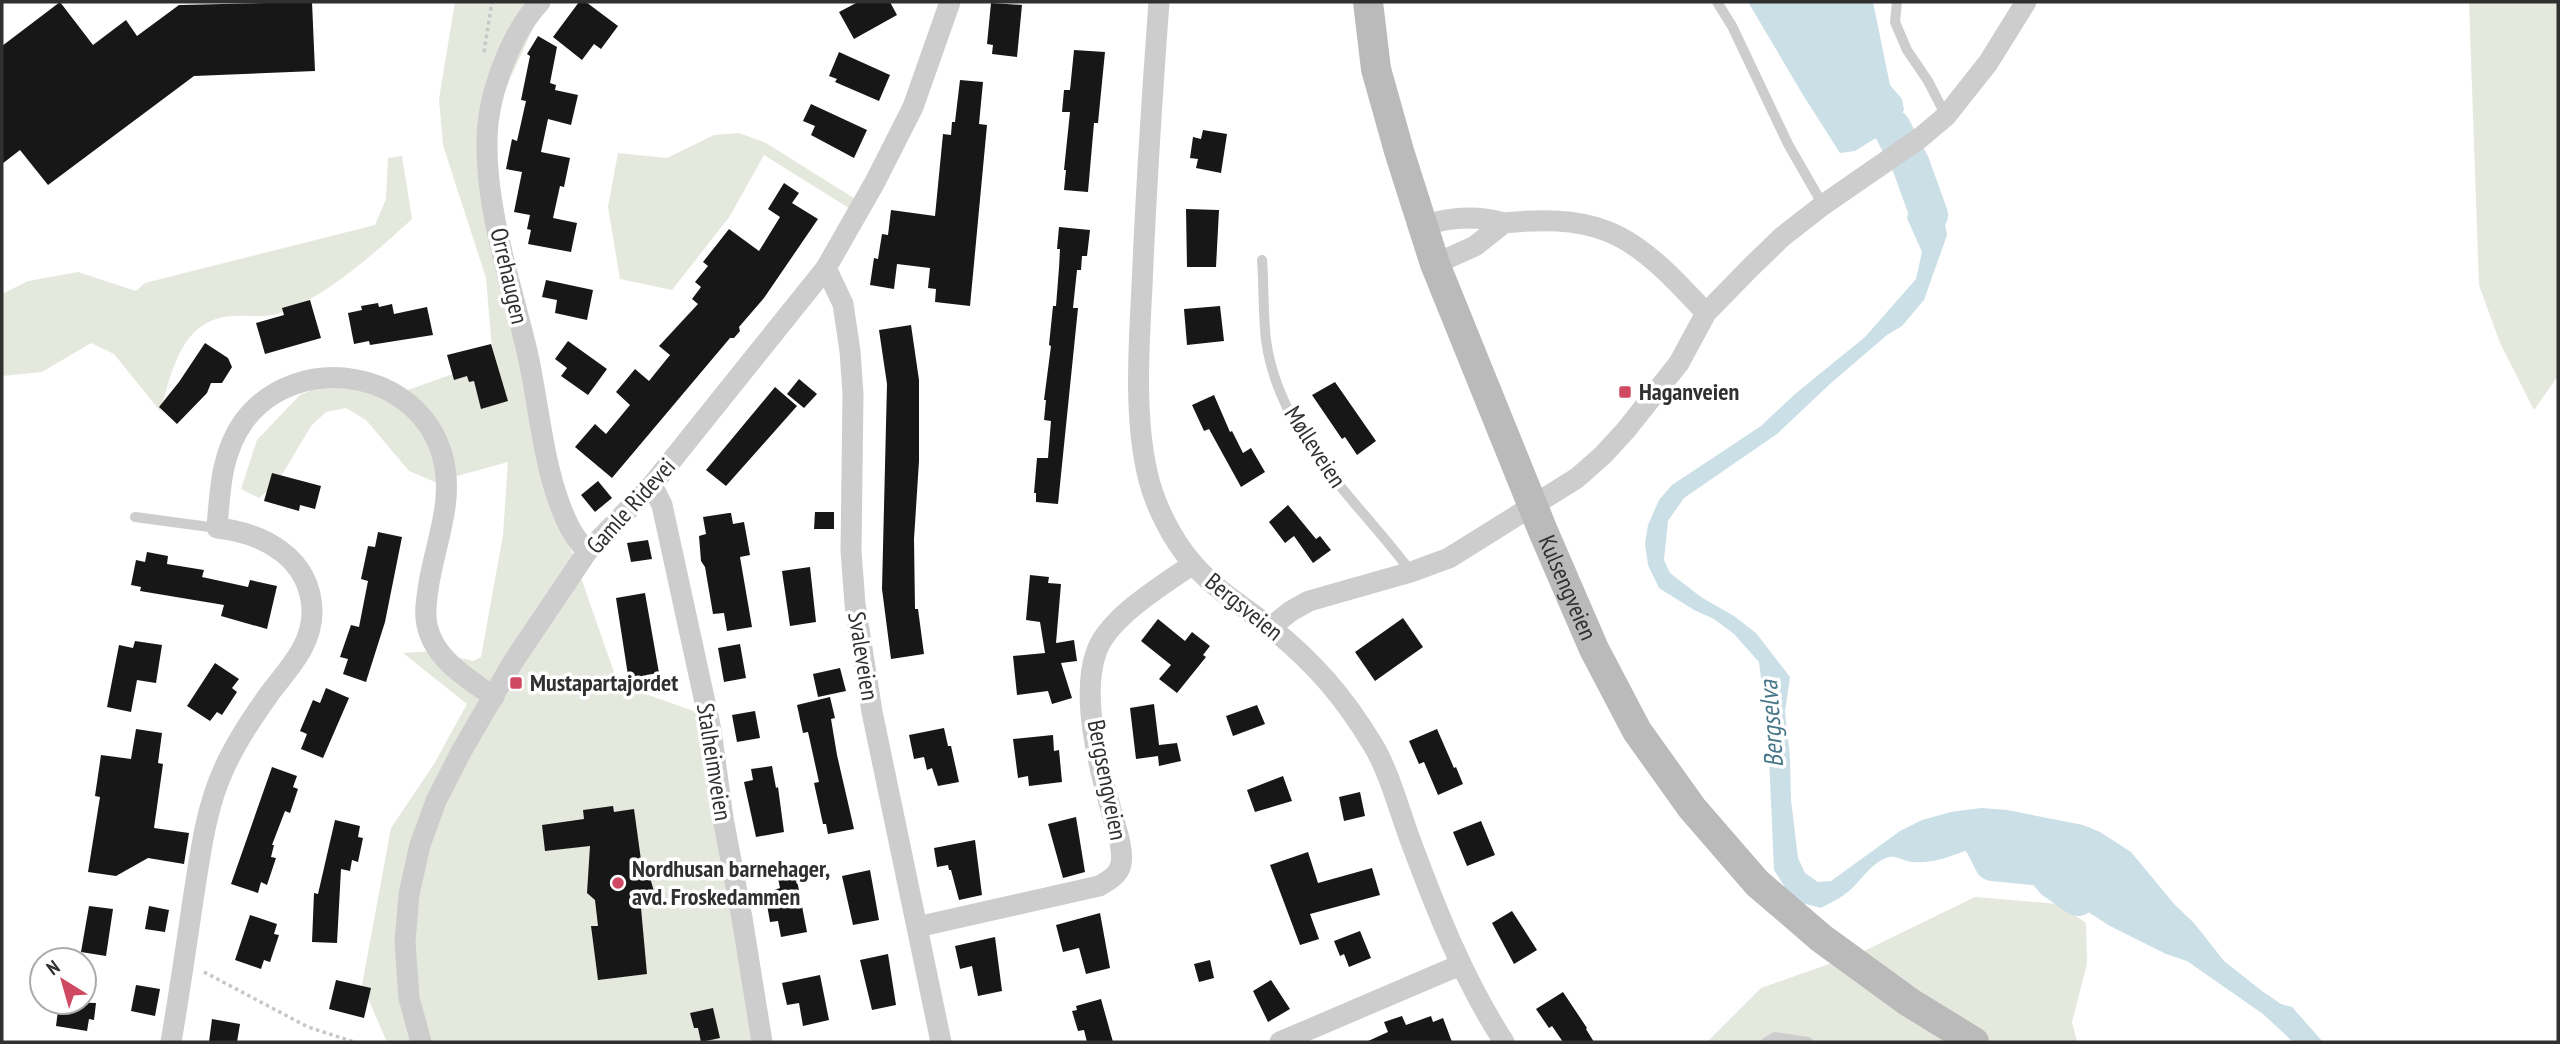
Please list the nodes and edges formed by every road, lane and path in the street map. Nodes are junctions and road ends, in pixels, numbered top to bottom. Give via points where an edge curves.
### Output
1 (540, 2) edge
2 (950, 2) edge
3 (1159, 2) edge
4 (1368, 2) edge
5 (1717, 2) edge
6 (1897, 2) edge
7 (2026, 2) edge
8 (1946, 116) junction
9 (1823, 205) junction
10 (1504, 223) junction
11 (1422, 226) junction
12 (1262, 260) dead end
13 (1435, 264) junction
14 (826, 268) junction
15 (1706, 313) junction
16 (652, 485) junction
17 (135, 517) dead end
18 (217, 528) junction
19 (587, 552) junction
20 (1193, 564) junction
21 (1411, 572) junction
22 (1270, 627) junction
23 (494, 697) junction
24 (917, 927) junction
25 (184, 963) junction
26 (1460, 965) junction
27 (171, 1042) edge
28 (354, 1042) edge
29 (421, 1042) edge
30 (762, 1042) edge
31 (941, 1042) edge
32 (1280, 1042) edge
33 (1504, 1042) edge
34 (1766, 1042) edge
35 (1808, 1042) edge
36 (1974, 1042) edge

1 - 19 street, Orrehaugen via 515,39 489,109 487,176 538,403 549,473 569,528
2 - 14 street, Gamle Ridevei via 913,107
3 - 20 street, Bergsveien via 1143,265 1140,428 1158,507
4 - 11 main road, Kulsengveien via 1376,69
5 - 9 lane
6 - 8 lane via 1895,22 1907,50
7 - 8 street via 1988,63
8 - 9 street
9 - 15 street via 1782,237
10 - 11 street via 1484,217
10 - 13 street via 1475,246
10 - 15 street via 1562,220 1607,230 1648,254
11 - 13 main road, Kulsengveien
12 - 21 lane, Mølleveien via 1266,340 1290,416 1316,456
13 - 36 main road, Kulsengveien via 1594,649 1637,731 1692,808 1757,883 1821,938
14 - 16 street, Gamle Ridevei
14 - 24 street, Svaleveien via 843,304 850,351 855,604 872,712
15 - 21 street via 1679,363 1626,430 1577,478 1449,558
16 - 19 street, Gamle Ridevei
16 - 30 street, Stalheimveien via 662,505 711,730
17 - 18 lane
18 - 23 street via 220,482 230,444 246,419 271,395 301,381 341,377 400,396 435,436 447,480 445,512 426,598 427,627 443,658
18 - 25 street via 261,538 290,556 308,585 311,627 305,645 249,724 219,782 206,823
19 - 23 street, Gamle Ridevei
20 - 22 street, Bergsveien via 1220,591
20 - 24 street, Bergsengveien via 1133,609 1107,633 1096,653 1090,686 1095,730 1121,848 1121,866 1113,877 1099,886
21 - 22 street via 1309,601
22 - 26 street, Bergsveien via 1320,671 1376,749
23 - 29 street, Gamle Ridevei via 436,801 419,845 405,942 409,998
24 - 31 street, Svaleveien
25 - 27 street
25 - 28 path via 308,1027
26 - 32 street
26 - 33 street, Bergsveien
34 - 35 lane via 1775,1037

